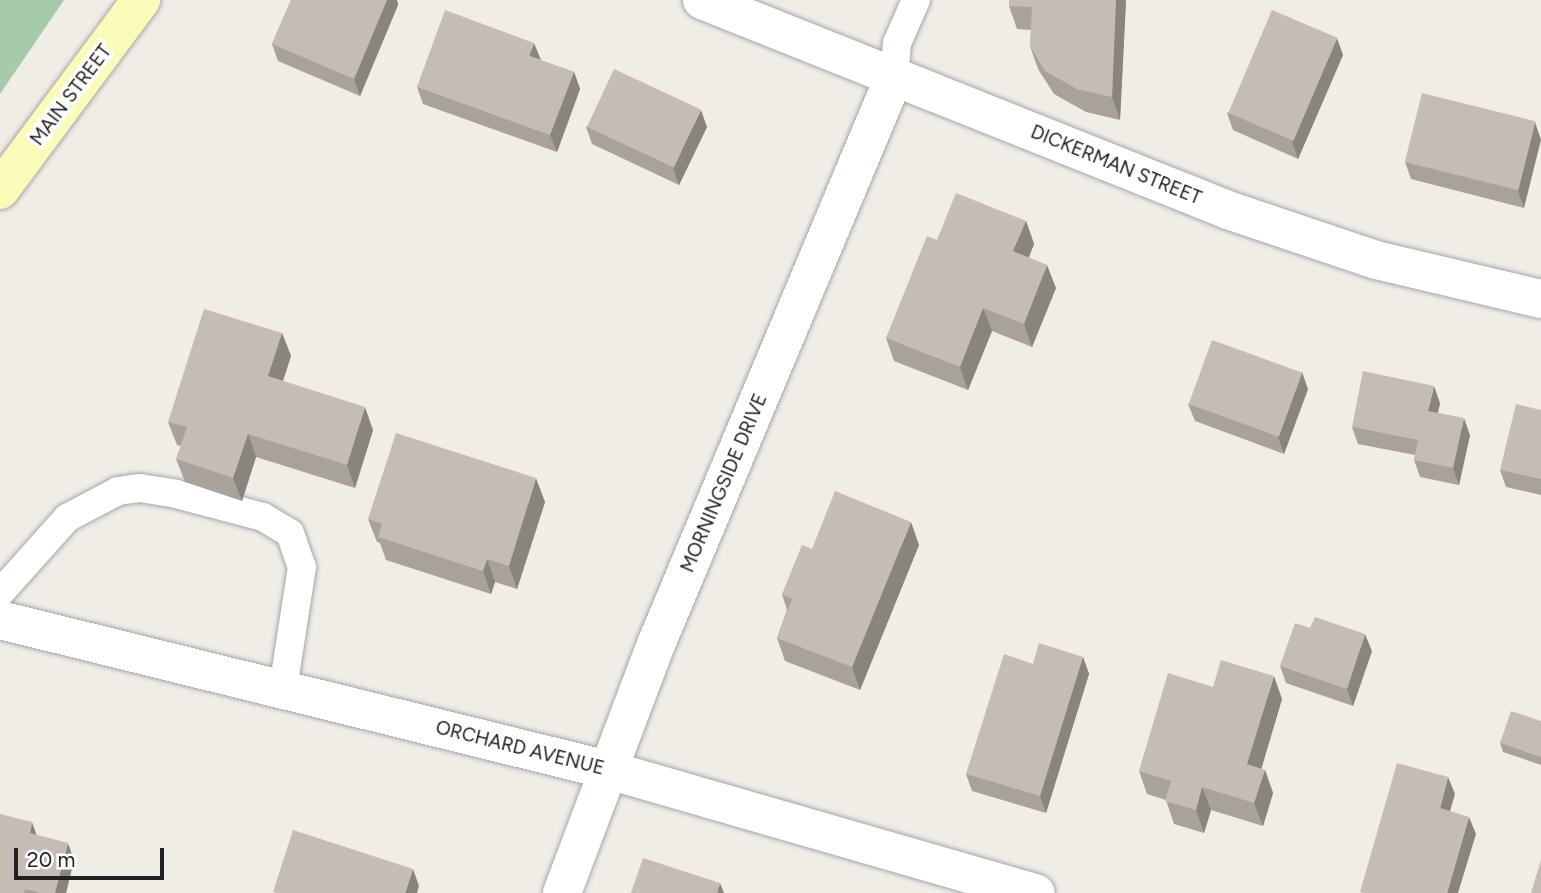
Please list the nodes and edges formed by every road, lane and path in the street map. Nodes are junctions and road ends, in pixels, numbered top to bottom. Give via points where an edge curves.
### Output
1 (141, 0) edge
2 (702, 0) edge
3 (916, 0) edge
4 (894, 77) junction
5 (0, 190) edge
6 (1541, 299) edge
7 (0, 593) edge
8 (0, 620) edge
9 (283, 689) junction
10 (612, 771) junction
11 (562, 893) edge
12 (1036, 893) edge

1 - 5 main road, MAIN STREET
2 - 4 street, DICKERMAN STREET
3 - 4 lane via 897,43
4 - 6 street, DICKERMAN STREET via 1228,210 1377,260
4 - 10 street, MORNINGSIDE DRIVE via 657,642
7 - 9 lane via 67,518 118,491 141,488 176,494 263,517 290,533 302,567
8 - 9 street, ORCHARD AVENUE
9 - 10 street, ORCHARD AVENUE
10 - 11 street, MORNINGSIDE DRIVE
10 - 12 street, ORCHARD AVENUE

